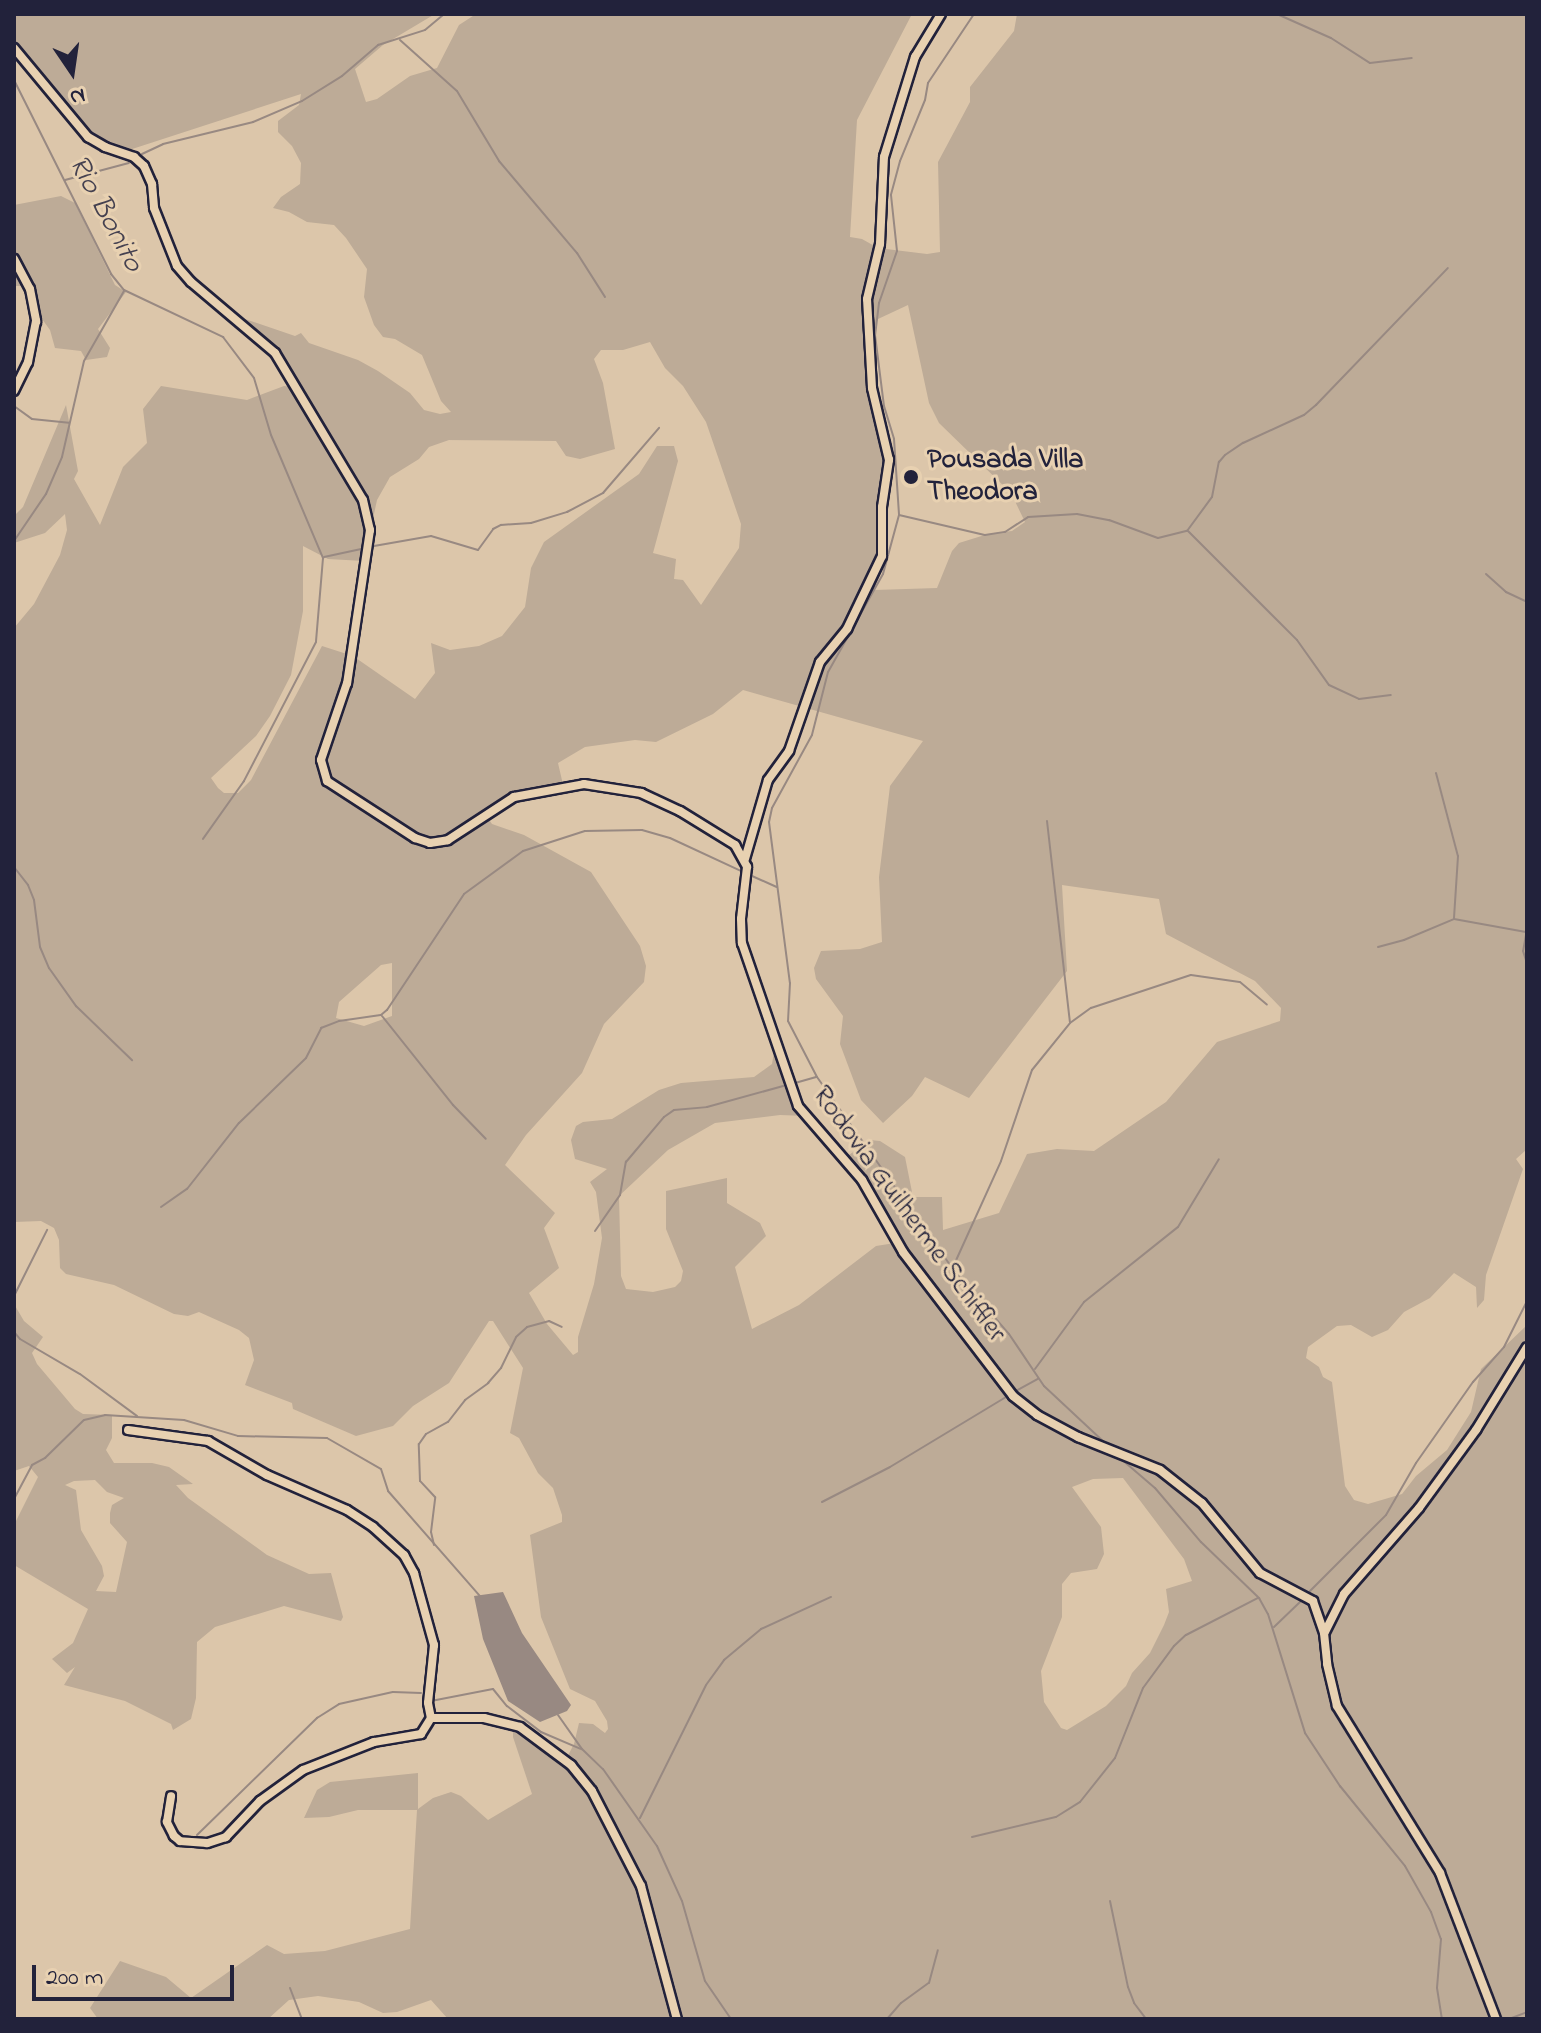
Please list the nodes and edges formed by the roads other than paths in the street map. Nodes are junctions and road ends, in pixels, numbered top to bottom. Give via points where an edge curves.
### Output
1 (941, 14) edge
2 (14, 48) edge
3 (14, 259) edge
4 (14, 391) edge
5 (745, 860) junction
6 (1527, 1347) edge
7 (128, 1430) dead end
8 (1324, 1633) junction
9 (431, 1718) junction
10 (171, 1796) dead end
11 (677, 2019) edge
12 (1496, 2019) edge

1 - 5 street, Rodovia Guilherme Schiffler via 915,57 884,157 880,244 867,299 872,388 889,460 882,556 847,629 820,662 789,751 768,780
2 - 5 street via 88,137 144,166 177,266 275,353 363,500 370,530 347,683 321,760 333,787 415,838 440,843 526,793 584,784 615,786 680,811 729,840
3 - 4 street via 30,289 36,321 28,362
5 - 8 street, Rodovia Guilherme Schiffler via 742,943 792,1093 862,1180 903,1252 1013,1396 1078,1437 1134,1457 1172,1478 1202,1503 1260,1573 1313,1601
6 - 8 street via 1476,1430 1419,1508 1344,1594
7 - 9 street via 208,1441 267,1475 347,1510 404,1555 418,1584 434,1645
8 - 12 street, Rodovia Guilherme Schiffler via 1337,1706 1440,1873
9 - 10 street via 421,1734 374,1742 303,1770 217,1841 197,1844 174,1836 167,1822
9 - 11 street via 484,1718 520,1727 571,1765 592,1791 641,1886

